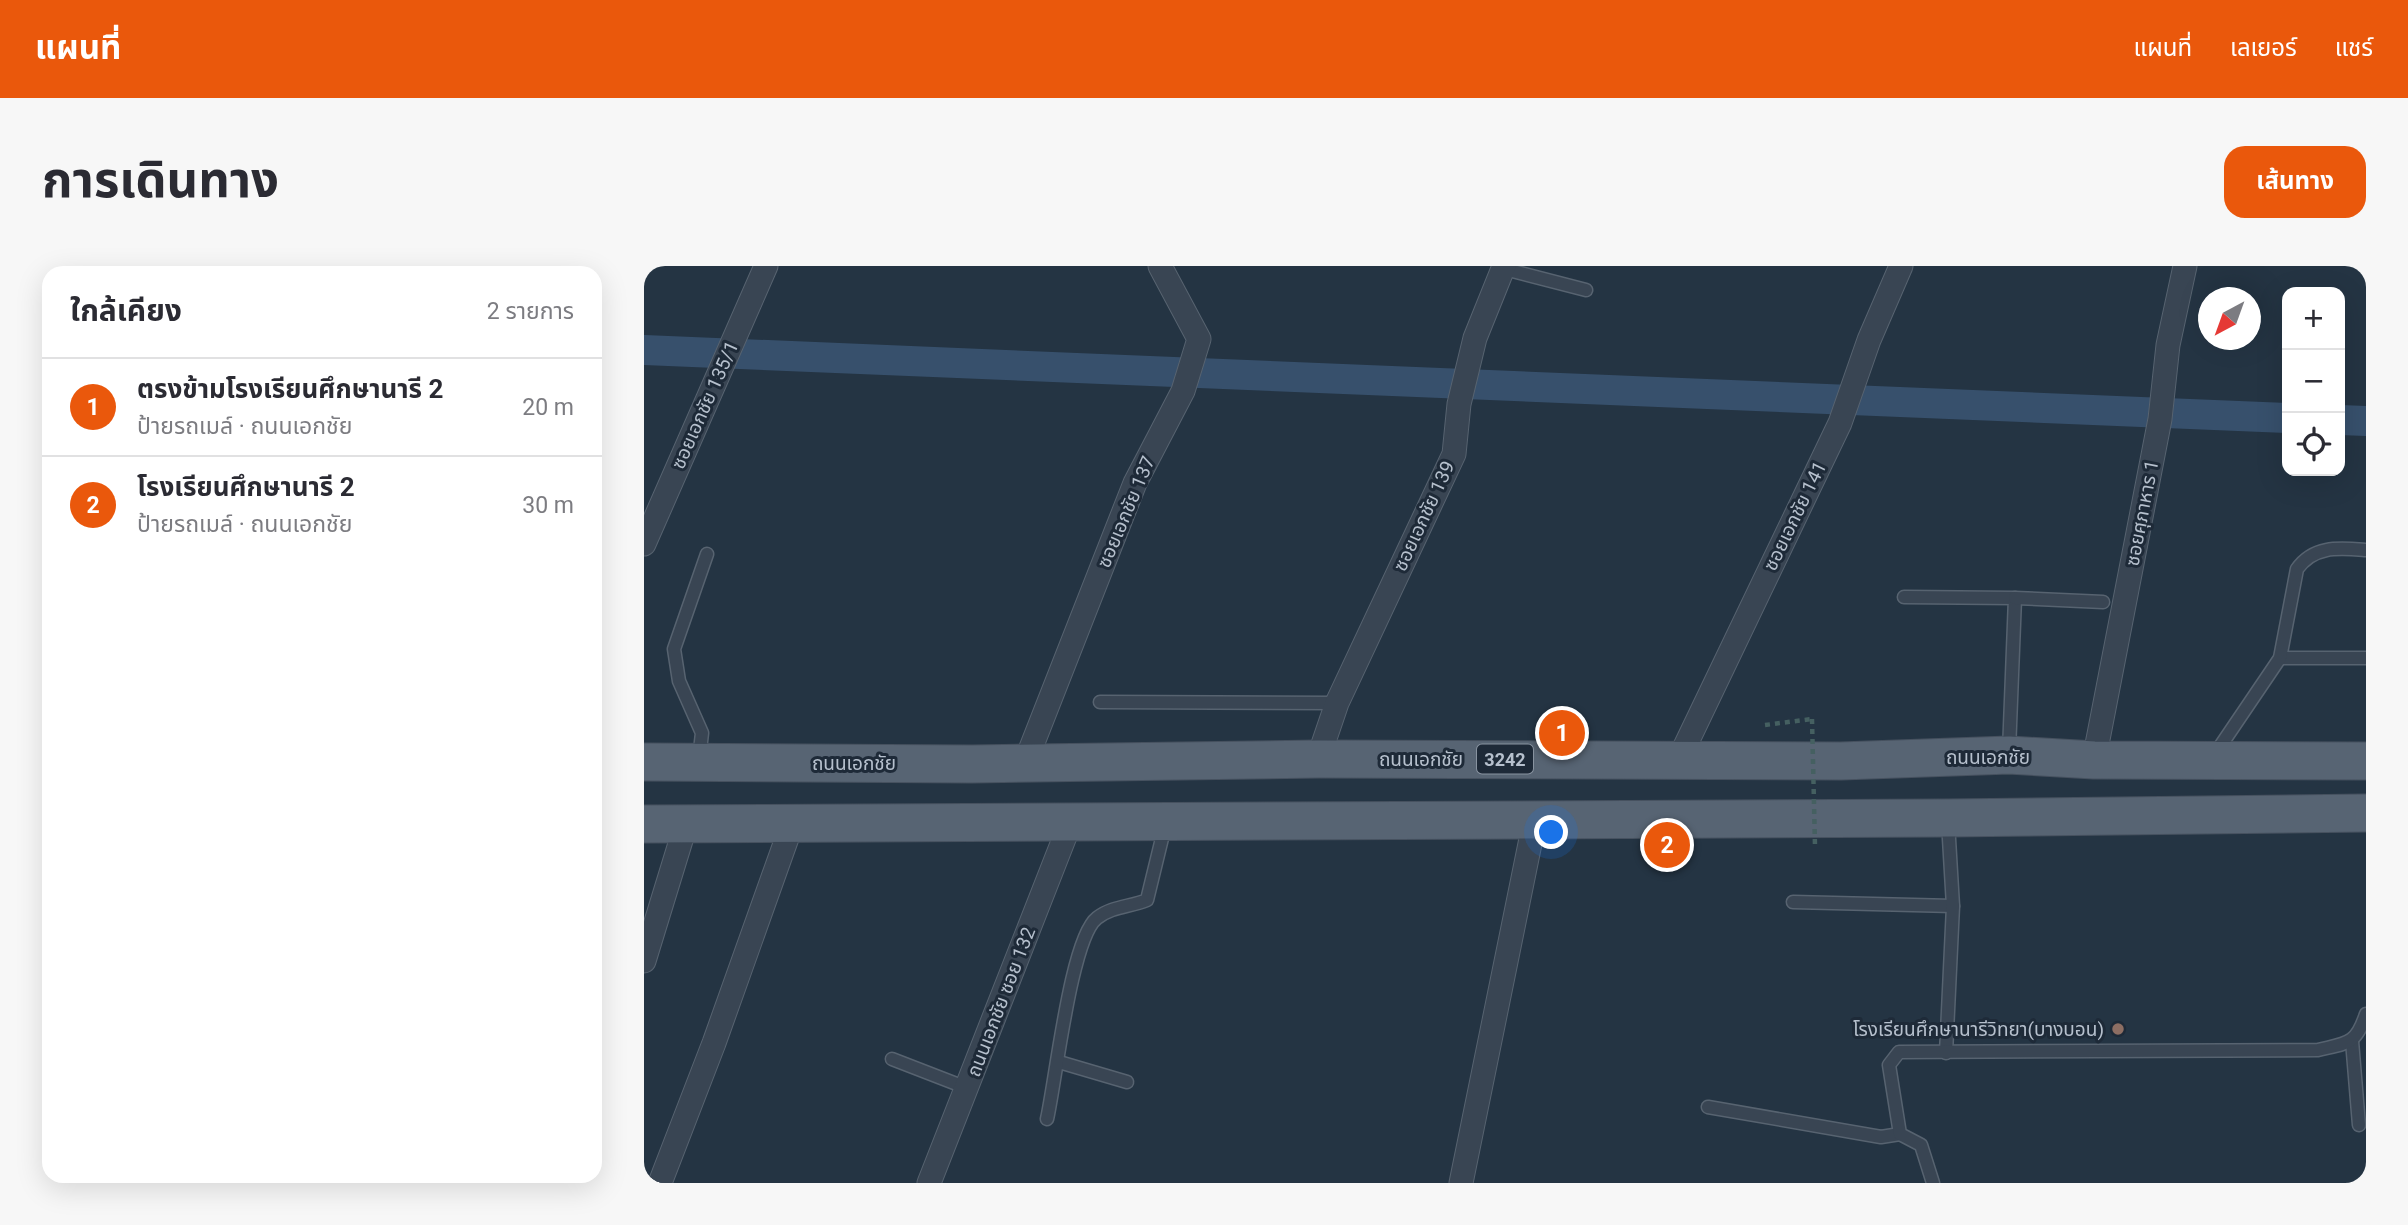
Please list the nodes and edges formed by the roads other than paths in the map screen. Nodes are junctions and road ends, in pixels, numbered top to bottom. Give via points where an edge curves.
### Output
1 (766, 266) edge
2 (1160, 266) edge
3 (1901, 266) edge
4 (2185, 266) edge
5 (1500, 267) edge
6 (1586, 290) dead end
7 (644, 544) edge
8 (2366, 550) edge
9 (707, 554) dead end
10 (1904, 597) dead end
11 (2015, 598) junction
12 (2103, 603) dead end
13 (2280, 658) junction
14 (2366, 658) edge
15 (1100, 702) dead end
16 (1337, 703) junction
17 (2009, 755) junction
18 (1318, 759) junction
19 (2094, 760) junction
20 (1678, 761) junction
21 (2210, 761) junction
22 (2366, 761) edge
23 (644, 762) edge
24 (699, 762) junction
25 (1025, 763) junction
26 (2366, 813) edge
27 (1535, 818) junction
28 (1948, 818) junction
29 (1071, 821) junction
30 (1166, 822) junction
31 (644, 824) edge
32 (685, 824) junction
33 (792, 824) junction
34 (1793, 902) dead end
35 (1953, 906) junction
36 (644, 961) edge
37 (2366, 1014) edge
38 (2352, 1041) junction
39 (1945, 1053) junction
40 (892, 1059) dead end
41 (1059, 1062) junction
42 (1127, 1082) dead end
43 (967, 1088) junction
44 (1708, 1107) dead end
45 (1047, 1119) dead end
46 (2359, 1125) dead end
47 (1900, 1134) junction
48 (660, 1183) edge
49 (929, 1183) edge
50 (1461, 1183) edge
51 (1933, 1183) edge

1 - 7 street, ซอยเอกชัย 135/1
2 - 25 street, ซอยเอกชัย 137 via 1199,339 1182,391 1135,484
3 - 20 street, ซอยเอกชัย 141 via 1840,423
4 - 19 street, ซอยศุภาหาร 1
5 - 6 lane
5 - 16 street, ซอยเอกชัย 139 via 1475,338 1454,454
8 - 13 lane via 2313,552 2303,561 2297,569
9 - 24 lane via 674,649 679,681 702,733
10 - 11 lane
11 - 12 lane
11 - 17 lane
13 - 14 lane
13 - 21 lane
15 - 16 lane
16 - 18 street, ซอยเอกชัย 139
17 - 19 main road, ถนนเอกชัย / 3242
17 - 20 main road, ถนนเอกชัย / 3242
18 - 20 main road, ถนนเอกชัย / 3242
18 - 25 main road, ถนนเอกชัย / 3242
19 - 21 main road, ถนนเอกชัย / 3242
21 - 22 main road, ถนนเอกชัย / 3242
23 - 24 main road, ถนนเอกชัย / 3242
24 - 25 main road, ถนนเอกชัย / 3242
26 - 28 main road
27 - 28 main road
27 - 30 main road
27 - 50 street
28 - 35 lane
29 - 30 main road
29 - 33 main road
29 - 43 street, ถนนเอกชัย ซอย 132
30 - 41 lane via 1147,900 1104,914 1089,926 1076,957
31 - 32 main road
32 - 33 main road
32 - 36 street
33 - 48 street
34 - 35 lane
35 - 39 lane
37 - 38 lane via 2360,1034
38 - 39 lane via 2318,1050
38 - 46 lane
39 - 47 lane via 1899,1052 1889,1061
40 - 43 lane
41 - 42 lane
41 - 45 lane
43 - 49 street, ถนนเอกชัย ซอย 132
44 - 47 lane via 1881,1137
47 - 51 lane via 1922,1145

